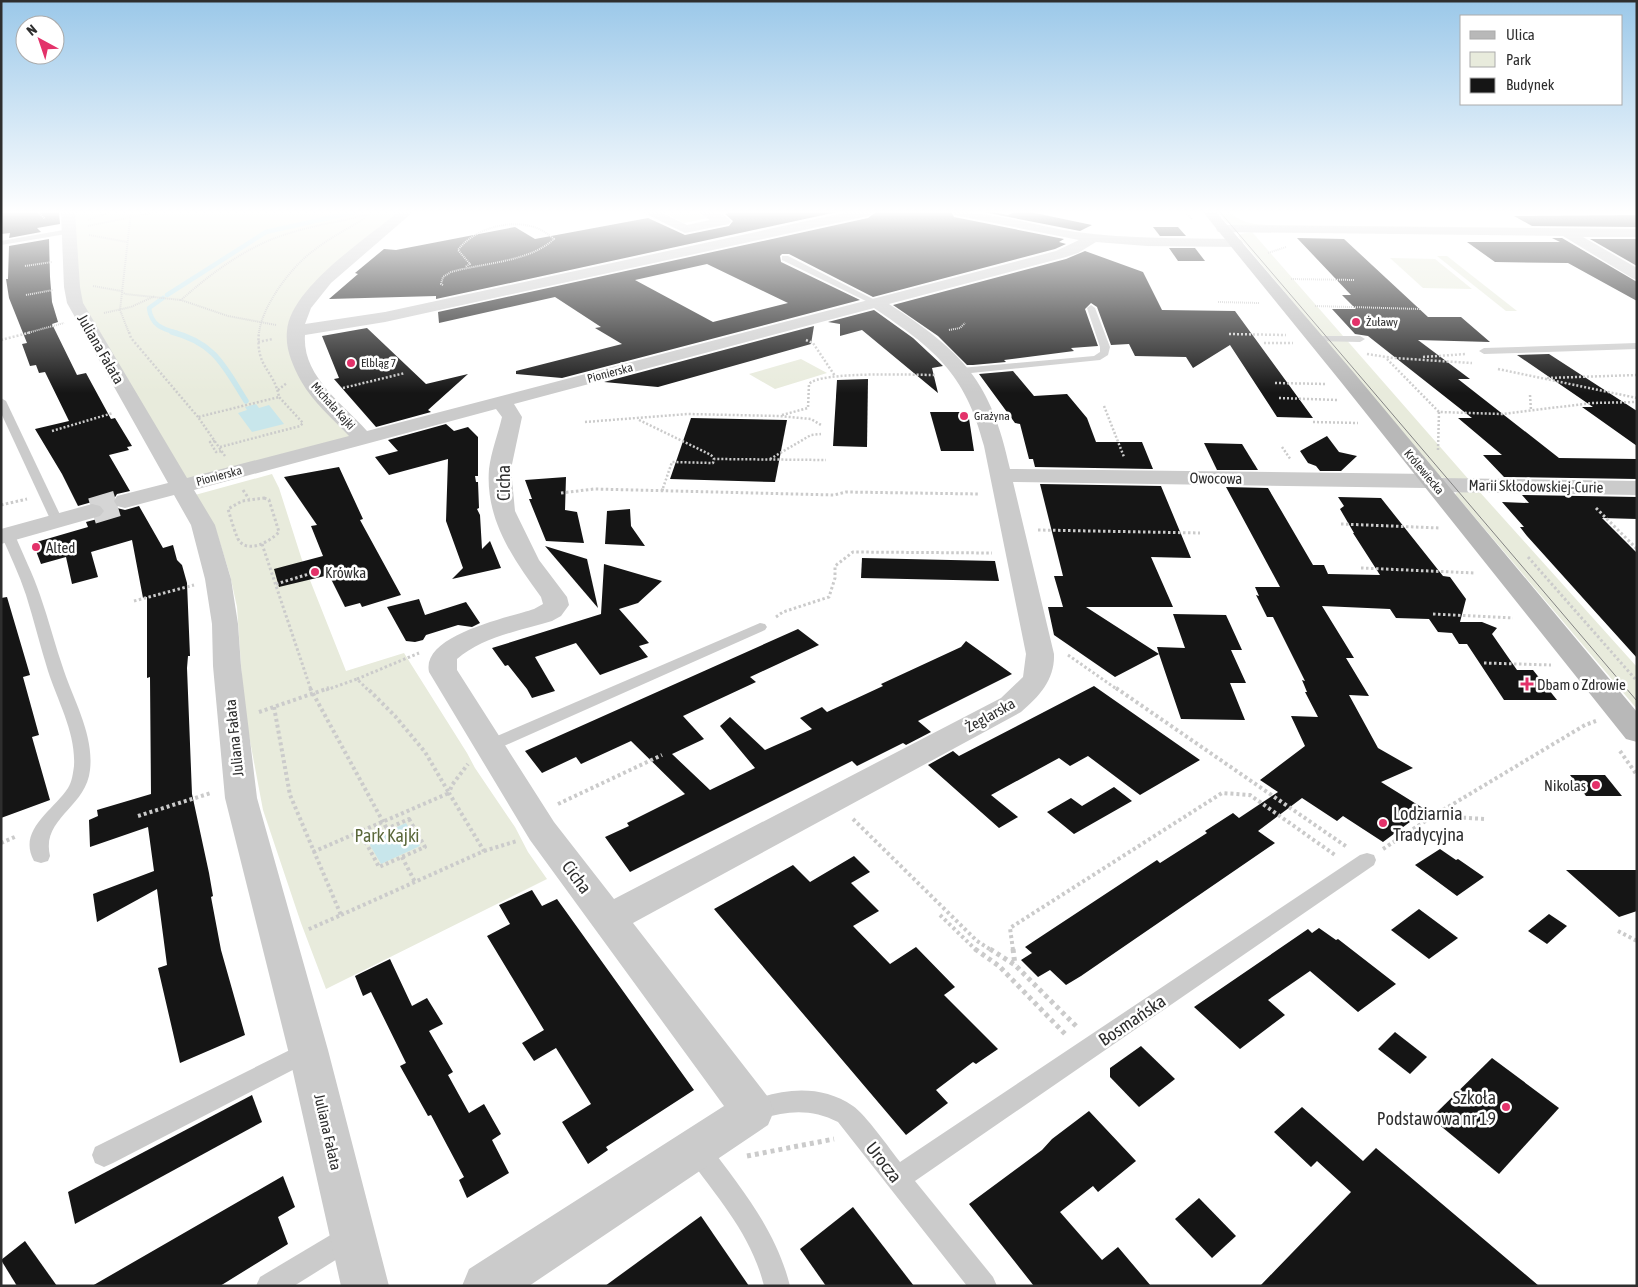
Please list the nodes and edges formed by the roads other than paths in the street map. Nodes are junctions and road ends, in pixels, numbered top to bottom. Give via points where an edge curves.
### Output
1 (72, 272) edge
2 (334, 272) edge
3 (595, 272) edge
4 (814, 272) edge
5 (991, 272) edge
6 (1260, 272) edge
7 (875, 302) junction
8 (1091, 308) dead end
9 (296, 330) junction
10 (1314, 337) junction
11 (1360, 339) dead end
12 (1637, 346) edge
13 (1484, 351) road end
14 (962, 373) junction
15 (1, 401) edge
16 (500, 402) junction
17 (362, 438) junction
18 (1433, 483) junction
19 (1003, 484) junction
20 (181, 486) junction
21 (1637, 488) edge
22 (125, 502) tunnel mouth
23 (92, 511) tunnel mouth
24 (57, 521) junction
25 (5, 536) edge
26 (760, 626) road end
27 (1637, 732) edge
28 (488, 744) junction
29 (41, 856) dead end
30 (1361, 865) road end
31 (608, 919) junction
32 (308, 1050) junction
33 (753, 1111) junction
34 (104, 1155) dead end
35 (704, 1160) junction
36 (897, 1179) junction
37 (352, 1236) junction
38 (269, 1286) edge
39 (365, 1286) edge
40 (486, 1286) edge
41 (777, 1286) edge
42 (984, 1286) edge

1 - 20 street, Juliana Fałata via 75,303
2 - 9 street, Michała Kajki via 304,304
3 - 9 street via 385,317
4 - 7 lane
5 - 7 street, Pionierska
6 - 10 main road, Królewiecka
7 - 14 street, Żeglarska via 924,335
7 - 16 street, Pionierska
8 - 14 lane via 1105,347 1101,356
9 - 17 street, Michała Kajki via 299,361 312,383
10 - 11 lane
10 - 18 main road, Królewiecka
12 - 13 lane
14 - 19 street, Żeglarska via 984,408
15 - 24 lane
16 - 17 street, Pionierska
16 - 28 street, Cicha via 512,417 500,469 504,510 527,561 556,605 548,613 459,644 445,654 442,672
17 - 20 street, Pionierska
18 - 19 street, Owocowa via 1131,477
18 - 21 street, Marii Skłodowskiej-Curie
18 - 27 main road, Królewiecka
19 - 31 street, Żeglarska via 1040,654 1040,670 1035,683 1011,704
20 - 22 street, Pionierska
20 - 32 street, Juliana Fałata via 203,525 218,578 241,798
23 - 24 street
24 - 25 street
25 - 29 lane via 34,598 82,755 80,780 39,836
26 - 28 lane
28 - 31 street, Cicha via 530,827
30 - 36 lane, Bosmańska
31 - 33 street, Cicha
32 - 34 lane
32 - 37 street, Juliana Fałata
33 - 35 street
33 - 36 lane, Urocza via 774,1103 800,1100 835,1108 846,1114
35 - 40 street
35 - 41 lane via 759,1235 769,1253
36 - 42 lane, Urocza
37 - 38 lane
37 - 39 street, Juliana Fałata

